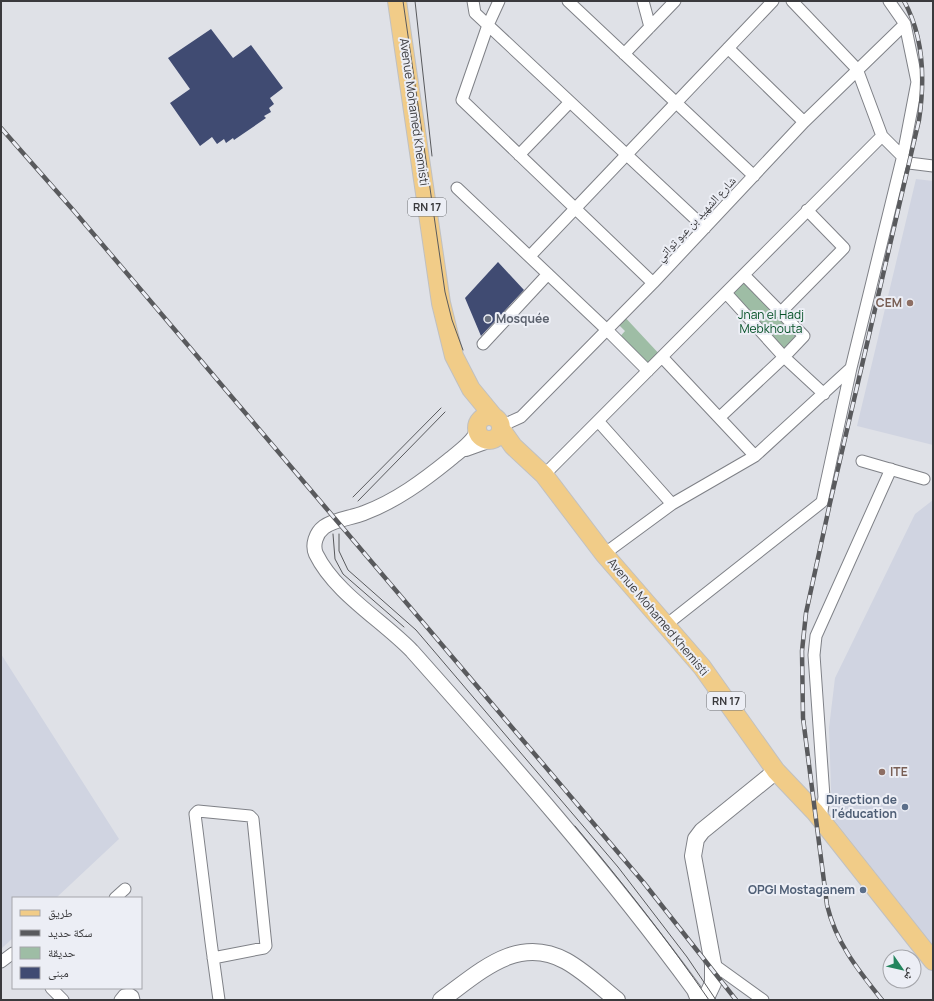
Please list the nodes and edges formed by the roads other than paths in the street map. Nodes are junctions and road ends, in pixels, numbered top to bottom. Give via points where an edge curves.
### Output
1 (397, 1) edge
2 (473, 1) edge
3 (499, 1) edge
4 (568, 1) edge
5 (643, 1) edge
6 (675, 1) edge
7 (773, 1) edge
8 (792, 1) edge
9 (889, 1) edge
10 (905, 24) junction
11 (488, 25) junction
12 (650, 27) junction
13 (728, 48) junction
14 (624, 54) junction
15 (858, 69) junction
16 (570, 102) junction
17 (676, 102) junction
18 (804, 122) junction
19 (882, 136) junction
20 (626, 154) junction
21 (519, 155) junction
22 (903, 155) junction
23 (933, 166) edge
24 (754, 176) junction
25 (457, 188) dead end
26 (574, 208) junction
27 (807, 210) junction
28 (705, 228) junction
29 (530, 256) junction
30 (548, 274) junction
31 (744, 275) junction
32 (654, 283) junction
33 (726, 293) junction
34 (781, 312) junction
35 (607, 330) junction
36 (483, 344) dead end
37 (662, 357) junction
38 (784, 357) junction
39 (851, 368) junction
40 (648, 371) junction
41 (824, 394) junction
42 (720, 417) junction
43 (598, 421) junction
44 (490, 425) junction
45 (755, 456) junction
46 (862, 461) dead end
47 (890, 469) junction
48 (544, 476) junction
49 (924, 479) dead end
50 (672, 504) junction
51 (604, 554) junction
52 (666, 625) junction
53 (776, 771) junction
54 (821, 819) junction
55 (125, 889) dead end
56 (116, 897) edge
57 (12, 954) edge
58 (213, 958) junction
59 (933, 961) edge
60 (1, 962) edge
61 (713, 964) junction
62 (52, 989) edge
63 (61, 1000) edge
64 (120, 1000) edge
65 (134, 1000) edge
66 (219, 1000) edge
67 (441, 1000) edge
68 (617, 1000) edge
69 (698, 1000) edge
70 (706, 1000) edge
71 (763, 1000) edge

1 - 44 main road, Avenue Mohamed Khemisti / RN 17 via 441,303 454,356
2 - 11 street via 476,13
3 - 11 street
4 - 14 street
5 - 12 street
6 - 12 street
7 - 13 street
8 - 15 street
9 - 10 street
10 - 15 street, شارع الشهيد بن عبو تواتي
10 - 22 street via 917,82
11 - 16 street
11 - 21 street via 462,100
12 - 14 street
13 - 17 street
13 - 18 street
14 - 17 street
15 - 18 street, شارع الشهيد بن عبو تواتي
15 - 19 street
16 - 20 street
16 - 21 street
17 - 20 street
17 - 24 street
18 - 24 street, شارع الشهيد بن عبو تواتي
19 - 22 street
19 - 27 street
20 - 26 street
20 - 28 street
21 - 26 street
22 - 23 street via 909,163
22 - 39 street
24 - 28 street, شارع الشهيد بن عبو تواتي
25 - 29 street
26 - 29 street
26 - 32 street
27 - 31 street
27 - 34 street via 844,248
28 - 32 street, شارع الشهيد بن عبو تواتي
29 - 30 street
30 - 35 street
30 - 36 street
31 - 33 street
31 - 34 street
32 - 35 street, شارع الشهيد بن عبو تواتي
33 - 37 street
33 - 38 street
34 - 38 street via 804,336
35 - 40 street
35 - 44 street, شارع الشهيد بن عبو تواتي via 521,417
37 - 40 street
37 - 42 street
38 - 41 street
38 - 42 street
39 - 41 street
39 - 52 street via 822,502
40 - 43 street
41 - 45 street
42 - 45 street
43 - 48 street
43 - 50 street
44 - 48 main road, Avenue Mohamed Khemisti / RN 17
44 - 69 street via 474,436 433,474 386,504 326,526 317,536 314,548 316,554 338,584 412,650 609,879 645,922 694,990
45 - 50 street
46 - 47 street
47 - 49 street
47 - 54 street via 816,636 814,655 824,797
48 - 51 main road, Avenue Mohamed Khemisti / RN 17
50 - 51 street
51 - 52 main road, Avenue Mohamed Khemisti / RN 17
52 - 53 main road, Avenue Mohamed Khemisti / RN 17 via 702,667
53 - 54 main road, Avenue Mohamed Khemisti / RN 17
53 - 61 main road via 707,825 696,840 693,856
54 - 59 main road, Avenue Mohamed Khemisti / RN 17
55 - 56 street
57 - 60 street
58 - 58 street via 195,814 198,811 250,816 253,819 266,946
58 - 66 street
61 - 70 main road via 712,983
61 - 71 street
62 - 63 street
64 - 65 street via 124,995 130,994 134,996
67 - 68 main road via 497,960 513,954 541,952 568,961

